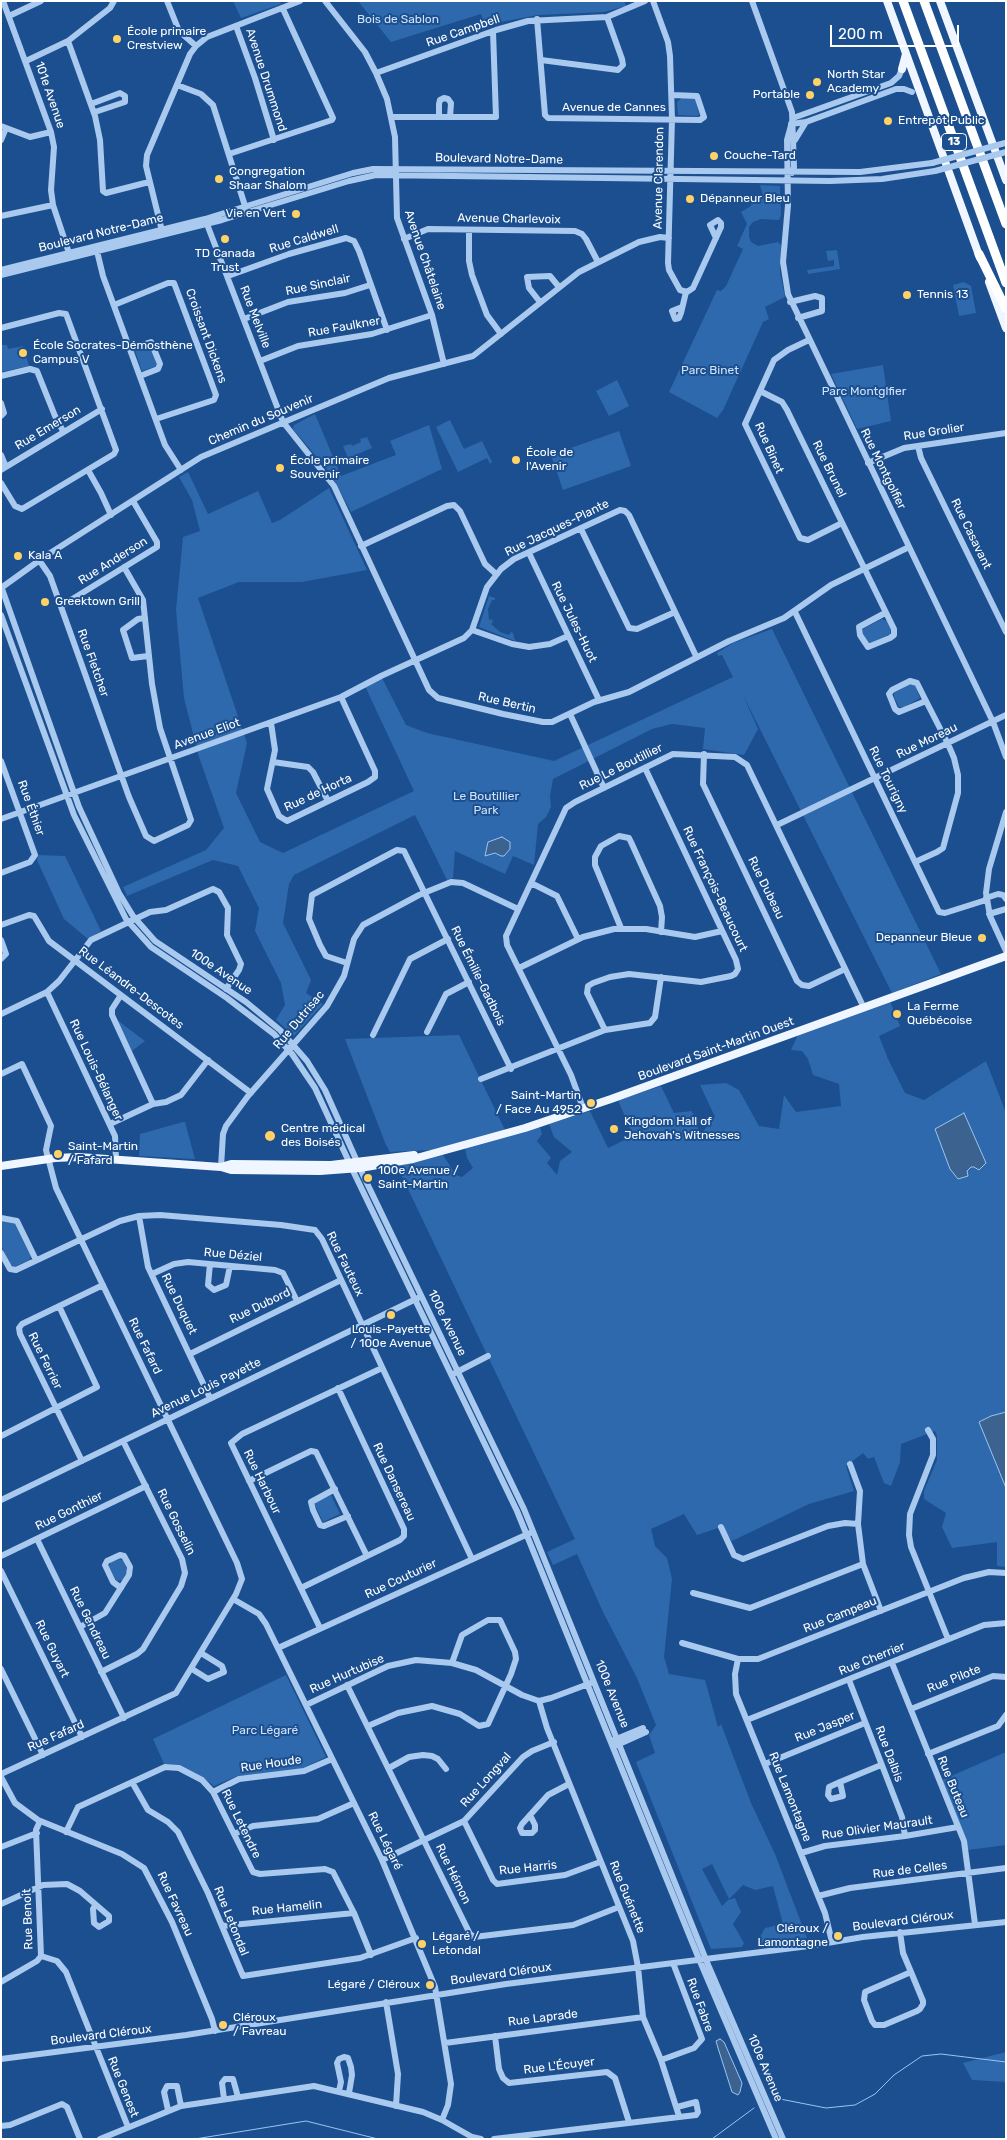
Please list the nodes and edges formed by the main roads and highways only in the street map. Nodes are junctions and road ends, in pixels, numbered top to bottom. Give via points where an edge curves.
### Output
1 (887, 1) edge
2 (903, 1) edge
3 (924, 1) edge
4 (940, 1) edge
5 (906, 54) junction
6 (902, 69) road end
7 (912, 92) road end
8 (922, 99) junction
9 (1006, 180) edge
10 (1006, 224) edge
11 (979, 254) junction
12 (1006, 283) edge
13 (1006, 309) edge
14 (1006, 328) edge
15 (1006, 956) edge
16 (1, 1166) edge

1 - 5 main road
2 - 12 highway, 13
3 - 10 highway, 13
4 - 9 main road
5 - 6 main road
5 - 8 main road
7 - 8 main road
8 - 11 main road
11 - 13 highway
11 - 14 main road
15 - 16 main road, Boulevard Saint-Martin Ouest via 583,1108 413,1159 320,1171 231,1170 78,1157

